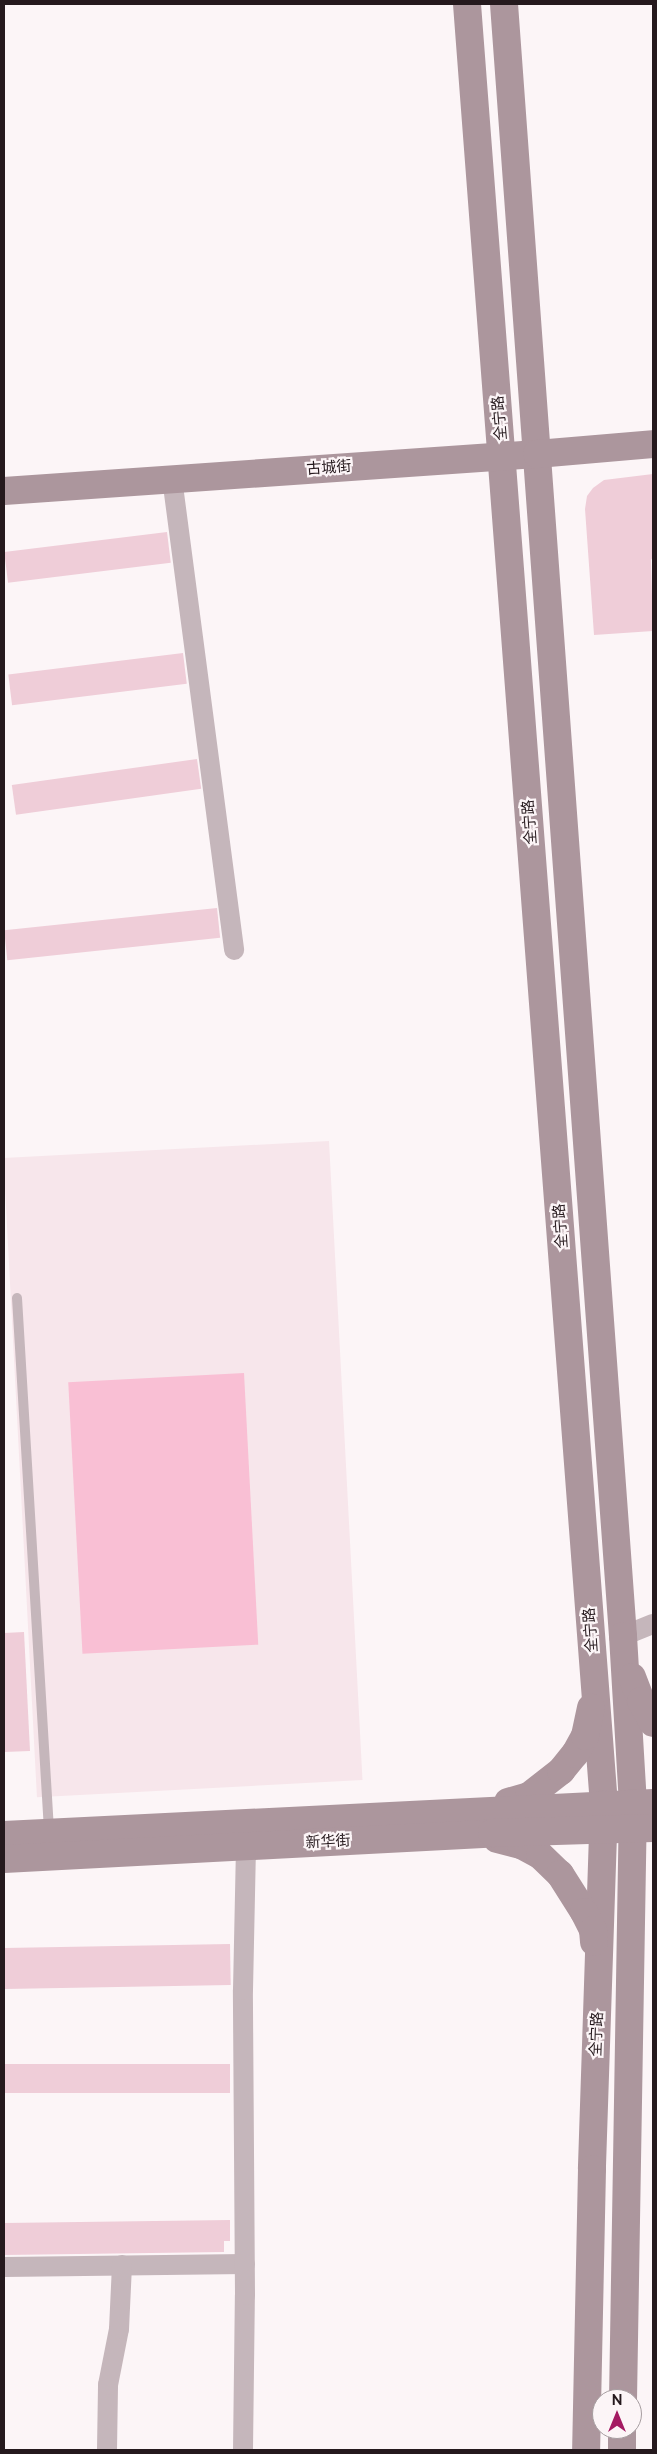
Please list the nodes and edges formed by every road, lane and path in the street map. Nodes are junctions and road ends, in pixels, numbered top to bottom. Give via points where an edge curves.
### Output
1 (467, 4) edge
2 (504, 4) edge
3 (653, 444) edge
4 (537, 454) junction
5 (503, 456) junction
6 (172, 478) junction
7 (4, 491) edge
8 (234, 950) dead end
9 (17, 1298) dead end
10 (653, 1624) edge
11 (624, 1645) junction
12 (593, 1656) junction
13 (653, 1724) edge
14 (449, 1812) junction
15 (643, 1816) edge
16 (604, 1817) junction
17 (49, 1832) junction
18 (4, 1835) edge
19 (438, 1836) junction
20 (246, 1846) junction
21 (4, 1859) edge
22 (653, 1914) edge
23 (599, 1980) junction
24 (631, 1988) junction
25 (245, 2264) junction
26 (122, 2265) junction
27 (4, 2267) edge
28 (622, 2389) edge
29 (107, 2450) edge
30 (243, 2450) edge
31 (586, 2450) edge

1 - 5 main road, 全宁路
2 - 4 main road
3 - 4 main road, 古城街
4 - 5 main road, 古城街
4 - 11 main road
5 - 6 main road, 古城街
5 - 12 main road, 全宁路
6 - 7 main road, 古城街
6 - 8 street
9 - 17 lane
10 - 11 street
11 - 13 main road via 641,1701
11 - 15 main road
12 - 14 main road via 590,1717 578,1748 561,1771 528,1796
12 - 16 main road, 全宁路
14 - 16 main road, 新华街
14 - 17 main road, 新华街
15 - 16 main road, 新华街
15 - 24 main road
16 - 19 main road, 新华街
16 - 23 main road, 全宁路
17 - 18 main road, 新华街
19 - 20 main road, 新华街
19 - 23 main road via 501,1839 540,1855 574,1893 593,1930
20 - 21 main road, 新华街
20 - 25 street via 243,1990
22 - 24 main road via 638,1947
23 - 31 main road, 全宁路
24 - 28 main road
25 - 26 street
25 - 30 street
26 - 27 street
26 - 29 street via 119,2329 108,2385

